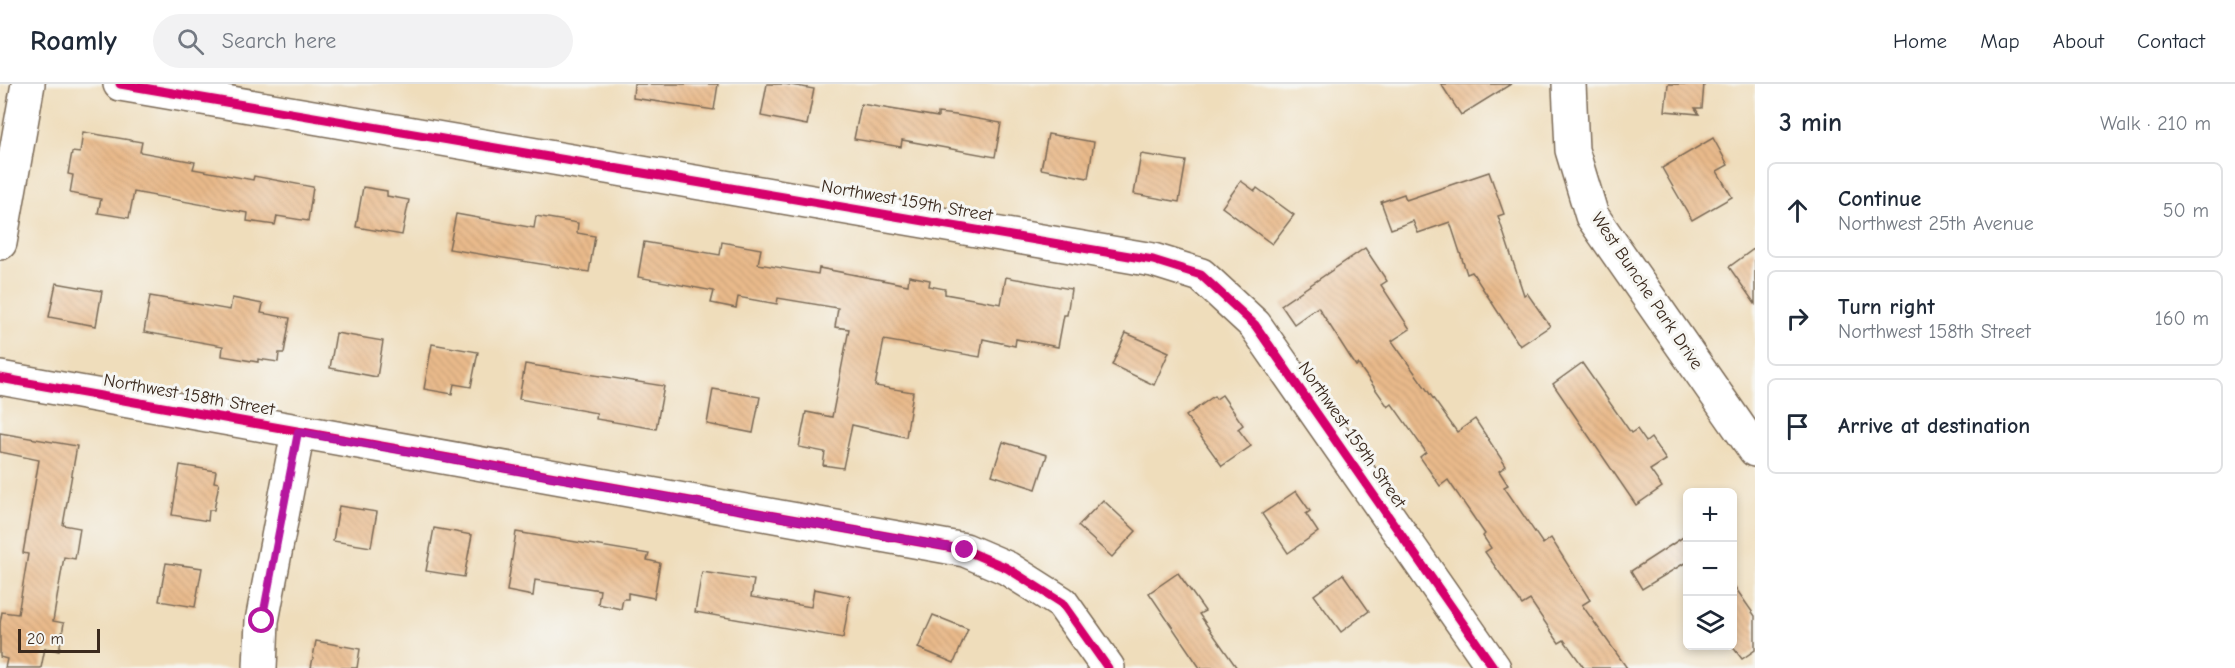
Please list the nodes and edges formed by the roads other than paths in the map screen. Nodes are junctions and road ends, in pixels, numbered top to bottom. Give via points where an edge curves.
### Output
1 (28, 84) edge
2 (120, 84) edge
3 (1569, 84) edge
4 (0, 243) edge
5 (0, 378) edge
6 (298, 432) junction
7 (1755, 450) edge
8 (260, 668) edge
9 (1108, 668) edge
10 (1494, 668) edge

1 - 4 street
2 - 10 street, Northwest 159th Street via 1141,258 1201,275 1255,325
3 - 7 street, West Bunche Park Drive via 1572,150 1593,216
5 - 6 street, Northwest 158th Street
6 - 8 street via 262,621
6 - 9 street, Northwest 158th Street via 965,550 1007,568 1062,603

